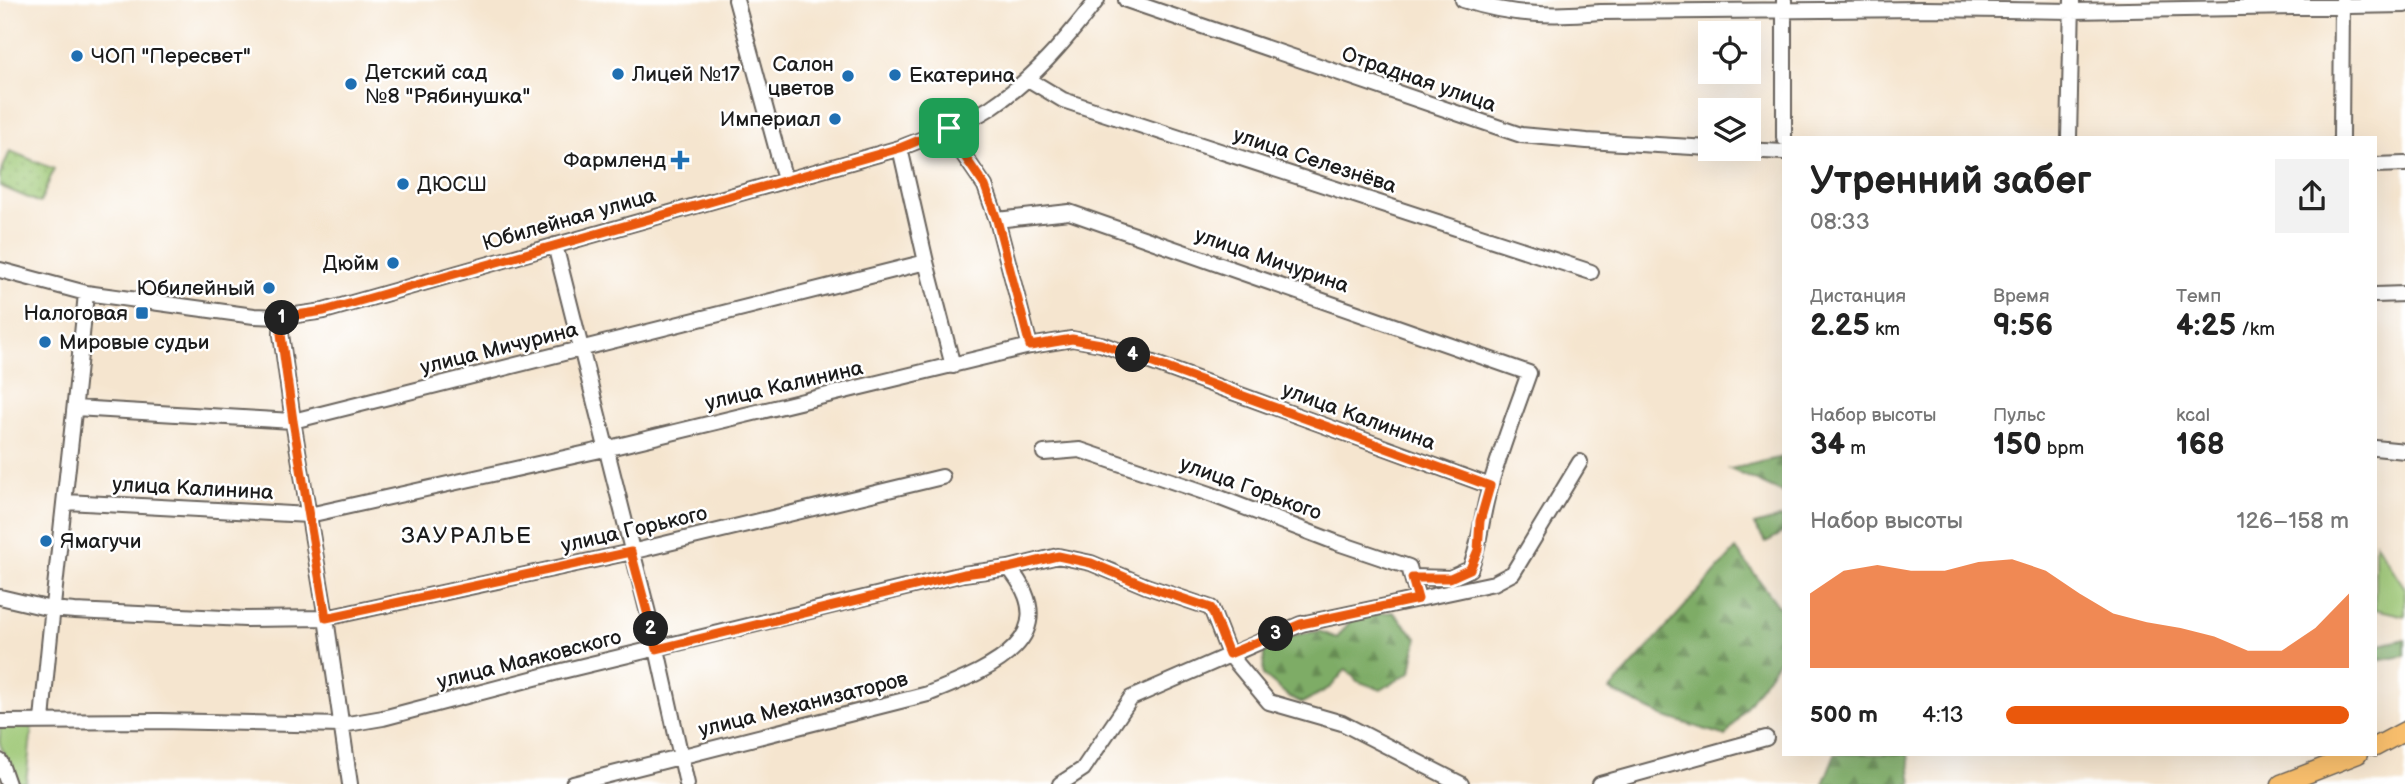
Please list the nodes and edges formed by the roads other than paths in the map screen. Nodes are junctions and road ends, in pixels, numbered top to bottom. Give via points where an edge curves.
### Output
1 (736, 0) edge
2 (1097, 0) edge
3 (1126, 0) edge
4 (1463, 0) edge
5 (2342, 2) edge
6 (2072, 5) edge
7 (2405, 5) edge
8 (1784, 6) edge
9 (1028, 79) junction
10 (949, 128) junction
11 (1784, 136) edge
12 (2068, 136) edge
13 (2341, 136) edge
14 (1698, 147) edge
15 (900, 148) junction
16 (1761, 151) edge
17 (1782, 152) edge
18 (2405, 164) edge
19 (2377, 165) edge
20 (785, 180) junction
21 (997, 220) junction
22 (555, 245) junction
23 (926, 262) junction
24 (0, 270) edge
25 (1591, 272) dead end
26 (86, 293) junction
27 (2405, 294) edge
28 (2377, 295) edge
29 (282, 317) junction
30 (1030, 346) junction
31 (582, 349) junction
32 (953, 366) junction
33 (75, 408) junction
34 (293, 421) junction
35 (2377, 448) edge
36 (605, 449) junction
37 (2405, 451) edge
38 (1044, 453) dead end
39 (1580, 462) dead end
40 (942, 477) dead end
41 (1490, 486) junction
42 (65, 502) junction
43 (309, 515) junction
44 (631, 552) junction
45 (1009, 568) junction
46 (1412, 578) junction
47 (0, 597) edge
48 (1418, 599) junction
49 (51, 609) junction
50 (326, 618) junction
51 (657, 649) junction
52 (1229, 654) junction
53 (42, 721) junction
54 (0, 722) edge
55 (342, 725) junction
56 (2405, 731) edge
57 (1766, 738) dead end
58 (2377, 746) edge
59 (2353, 756) edge
60 (682, 757) junction
61 (0, 761) edge
62 (8, 784) edge
63 (350, 784) edge
64 (573, 784) edge
65 (687, 784) edge
66 (1060, 784) edge
67 (1461, 784) edge
68 (1600, 784) edge
69 (2281, 784) edge

1 - 20 street
2 - 9 street, Юбилейная улица
3 - 14 street, Отрадная улица via 1521,135
4 - 8 street via 1536,16
5 - 6 street
5 - 7 street
5 - 13 street
6 - 8 street
6 - 12 street
8 - 11 street
9 - 10 street, Юбилейная улица via 988,108
9 - 25 street, улица Селезнёва via 1063,100
10 - 15 street, Юбилейная улица
10 - 21 street via 985,186
15 - 20 street, Юбилейная улица
15 - 23 street
16 - 17 street
18 - 19 street
20 - 22 street, Юбилейная улица
21 - 30 street
21 - 41 street, улица Мичурина via 1069,212 1529,373
22 - 29 street, Юбилейная улица via 324,311
22 - 31 street
23 - 31 street, улица Мичурина
23 - 32 street
24 - 26 street, Юбилейная улица
26 - 29 street, Юбилейная улица
26 - 33 street
27 - 28 street
29 - 34 street
30 - 32 street, улица Калинина
30 - 41 street, улица Калинина via 1072,339 1101,344
31 - 34 street, улица Мичурина
31 - 36 street
32 - 36 street, улица Калинина
33 - 34 street, улица Мичурина
33 - 42 street
34 - 43 street
35 - 37 street
36 - 43 street, улица Калинина
36 - 44 street
38 - 46 street, улица Горького via 1080,450 1130,466 1409,567
39 - 48 street via 1513,573 1494,583
40 - 44 street, улица Горького
41 - 46 street via 1470,569 1450,578
42 - 43 street, улица Калинина
42 - 49 street
43 - 50 street
44 - 50 street, улица Горького
44 - 51 street
45 - 51 street, улица Маяковского via 964,574
45 - 52 street, улица Маяковского via 1058,556 1091,563 1211,608
45 - 60 street, улица Механизаторов via 1027,593 1031,609 1013,651 984,671 928,694
46 - 48 street
47 - 49 street, улица Горького
48 - 52 street via 1301,624
49 - 50 street, улица Горького via 245,619
49 - 53 street
50 - 55 street
51 - 55 street, улица Маяковского
51 - 60 street
52 - 66 street via 1131,698 1083,769
52 - 67 street, улица Маяковского via 1269,702 1342,723
53 - 54 street, улица Маяковского
53 - 55 street, улица Маяковского
55 - 63 street
56 - 58 main road
57 - 68 street
59 - 69 main road
60 - 64 street, улица Механизаторов
60 - 65 street
61 - 62 street

